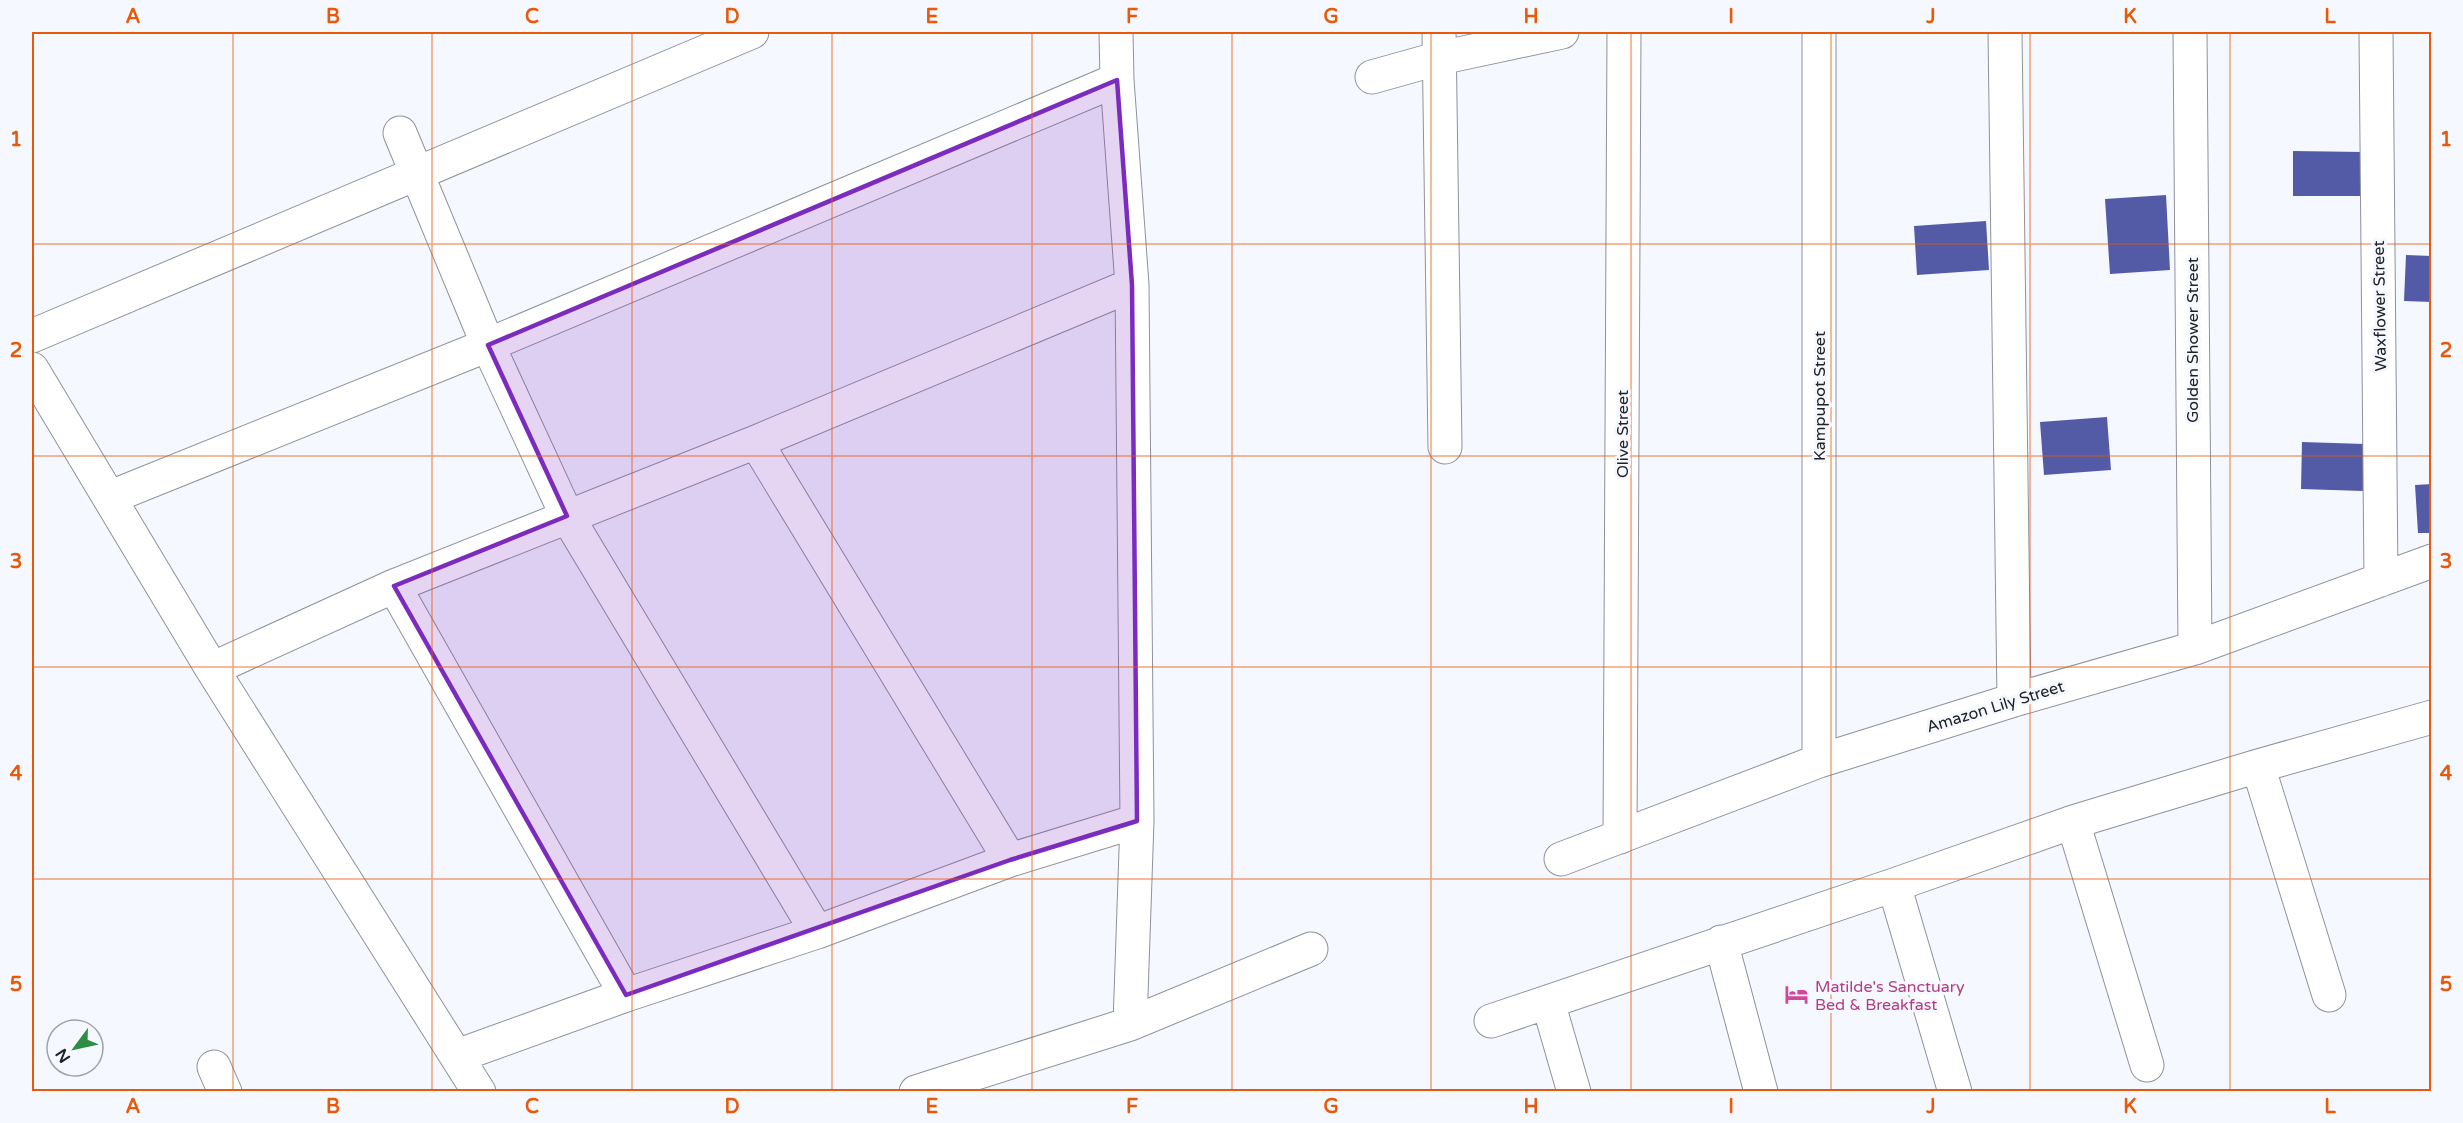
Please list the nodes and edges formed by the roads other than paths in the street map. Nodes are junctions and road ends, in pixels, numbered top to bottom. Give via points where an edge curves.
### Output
1 (752, 32) edge
2 (1116, 32) edge
3 (1562, 32) edge
4 (1624, 32) edge
5 (1819, 32) edge
6 (2005, 32) edge
7 (2190, 32) edge
8 (2376, 32) edge
9 (1439, 45) edge
10 (1372, 77) dead end
11 (1117, 80) junction
12 (400, 133) dead end
13 (418, 174) junction
14 (1132, 285) junction
15 (32, 336) edge
16 (488, 345) junction
17 (32, 369) edge
18 (756, 442) junction
19 (1445, 447) dead end
20 (111, 497) junction
21 (567, 516) junction
22 (2432, 561) edge
23 (2381, 580) junction
24 (394, 586) junction
25 (2195, 648) junction
26 (212, 669) junction
27 (2014, 700) junction
28 (2431, 721) edge
29 (1819, 760) junction
30 (2258, 766) junction
31 (1137, 821) junction
32 (2073, 822) junction
33 (1620, 837) junction
34 (1561, 859) dead end
35 (1010, 860) junction
36 (1894, 885) junction
37 (817, 932) junction
38 (1720, 942) junction
39 (1311, 949) dead end
40 (626, 995) junction
41 (2329, 995) dead end
42 (1548, 1002) junction
43 (1491, 1021) dead end
44 (1130, 1024) junction
45 (457, 1056) junction
46 (2146, 1065) dead end
47 (479, 1092) edge
48 (916, 1092) edge
49 (1574, 1092) edge
50 (1761, 1092) edge
51 (1955, 1092) edge

1 - 13 street
2 - 11 street
3 - 9 street
4 - 33 street, Olive Street
5 - 29 street, Kampupot Street
6 - 27 street
7 - 25 street, Golden Shower Street
8 - 23 street, Waxflower Street
9 - 10 street
9 - 19 street
11 - 14 street
11 - 16 street
12 - 13 street
13 - 15 street
13 - 16 street
14 - 18 street
14 - 31 street
16 - 20 street
16 - 21 street
17 - 20 street
18 - 21 street
18 - 35 street
20 - 26 street
21 - 24 street
21 - 37 street
22 - 23 street, Amazon Lily Street
23 - 25 street, Amazon Lily Street
24 - 26 street
24 - 40 street
25 - 27 street, Amazon Lily Street
26 - 45 street
27 - 29 street, Amazon Lily Street
28 - 30 street
29 - 33 street, Amazon Lily Street
30 - 32 street
30 - 41 street
31 - 35 street
31 - 44 street
32 - 36 street
32 - 46 street
33 - 34 street, Amazon Lily Street
35 - 37 street
36 - 38 street
36 - 51 street
37 - 40 street
38 - 42 street
38 - 50 street
39 - 44 street
40 - 45 street
42 - 43 street
42 - 49 street
44 - 48 street
45 - 47 street

